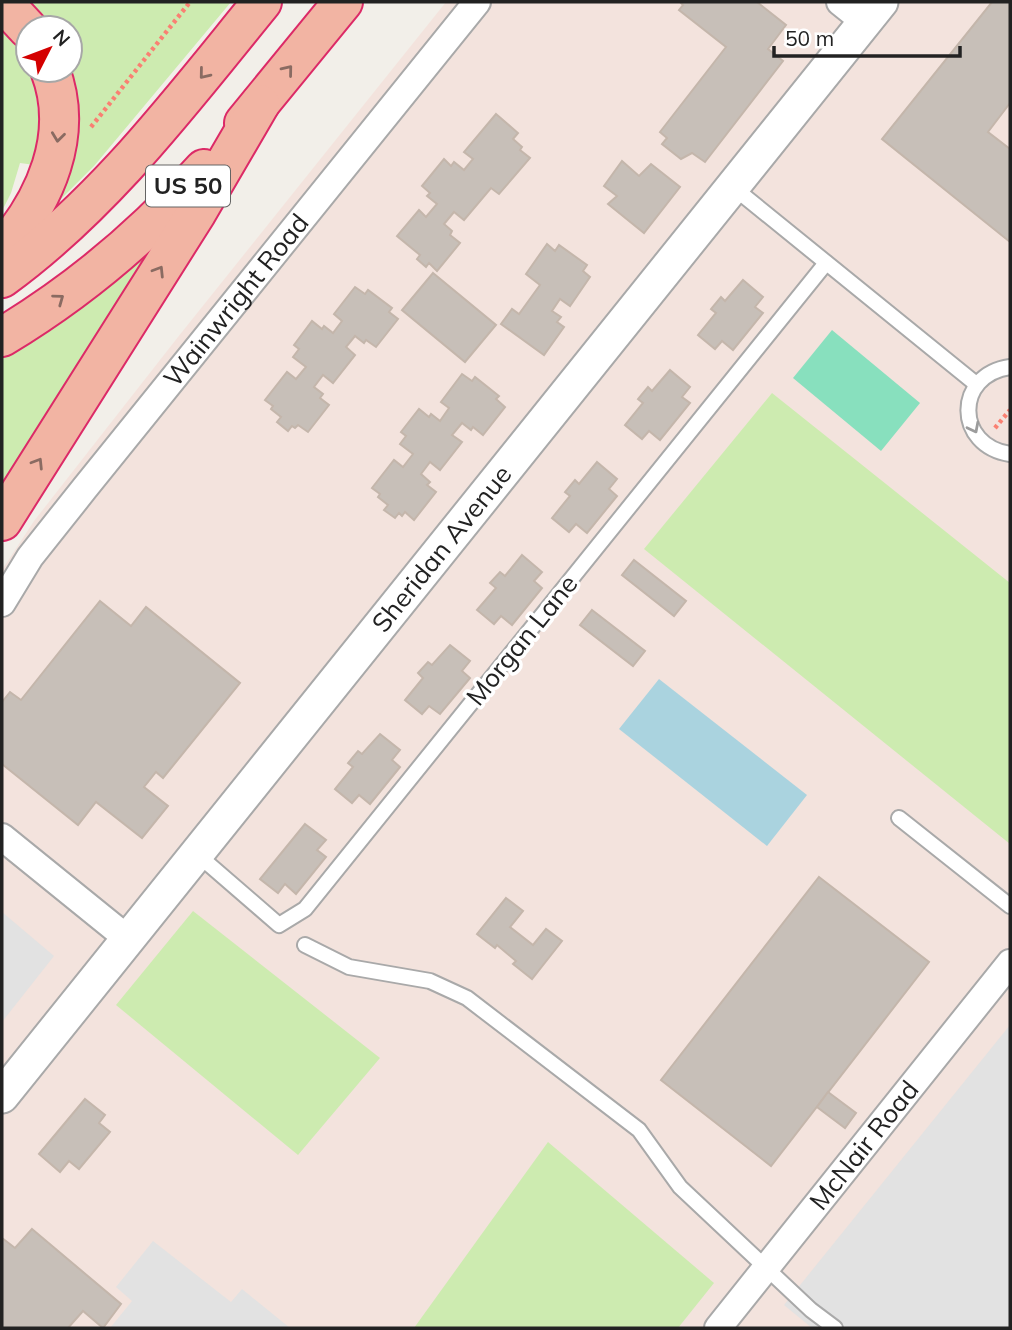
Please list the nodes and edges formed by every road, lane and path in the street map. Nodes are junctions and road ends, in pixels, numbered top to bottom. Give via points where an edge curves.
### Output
1 (190, 2) edge
2 (262, 2) edge
3 (343, 2) edge
4 (477, 2) edge
5 (862, 8) edge
6 (53, 84) edge
7 (260, 104) junction
8 (87, 132) dead end
9 (732, 187) junction
10 (2, 250) edge
11 (827, 263) junction
12 (2, 278) edge
13 (2, 337) edge
14 (1010, 367) edge
15 (976, 384) junction
16 (1010, 410) edge
17 (993, 431) dead end
18 (1010, 454) edge
19 (2, 521) edge
20 (2, 603) edge
21 (899, 818) dead end
22 (2, 837) edge
23 (197, 854) junction
24 (1010, 906) edge
25 (128, 939) junction
26 (305, 945) dead end
27 (1010, 963) edge
28 (2, 1096) edge
29 (767, 1269) junction
30 (718, 1328) edge
31 (835, 1328) edge

1 - 8 path
2 -> 12 highway, US 50 via 118,174 55,236
7 -> 3 highway, US 50
4 - 20 street, Wainwright Road via 83,489 30,557
5 - 9 street, Sheridan Avenue
6 -> 10 highway via 60,111 52,166 30,212
13 -> 7 highway, US 50 via 56,302 132,240 200,174
19 -> 7 highway
9 - 11 lane
9 - 23 street, Sheridan Avenue
11 - 15 lane
11 - 23 lane, Morgan Lane via 305,909 279,925
14 - 15 lane via 998,369
15 -> 18 lane via 970,396 969,422 983,443
16 - 17 path
21 - 24 lane
22 - 25 street
23 - 25 street, Sheridan Avenue
25 - 28 street, Sheridan Avenue
26 - 29 lane via 349,967 430,981 467,998 639,1130 680,1187
27 - 29 street, McNair Road
29 - 30 street, McNair Road
29 - 31 lane

